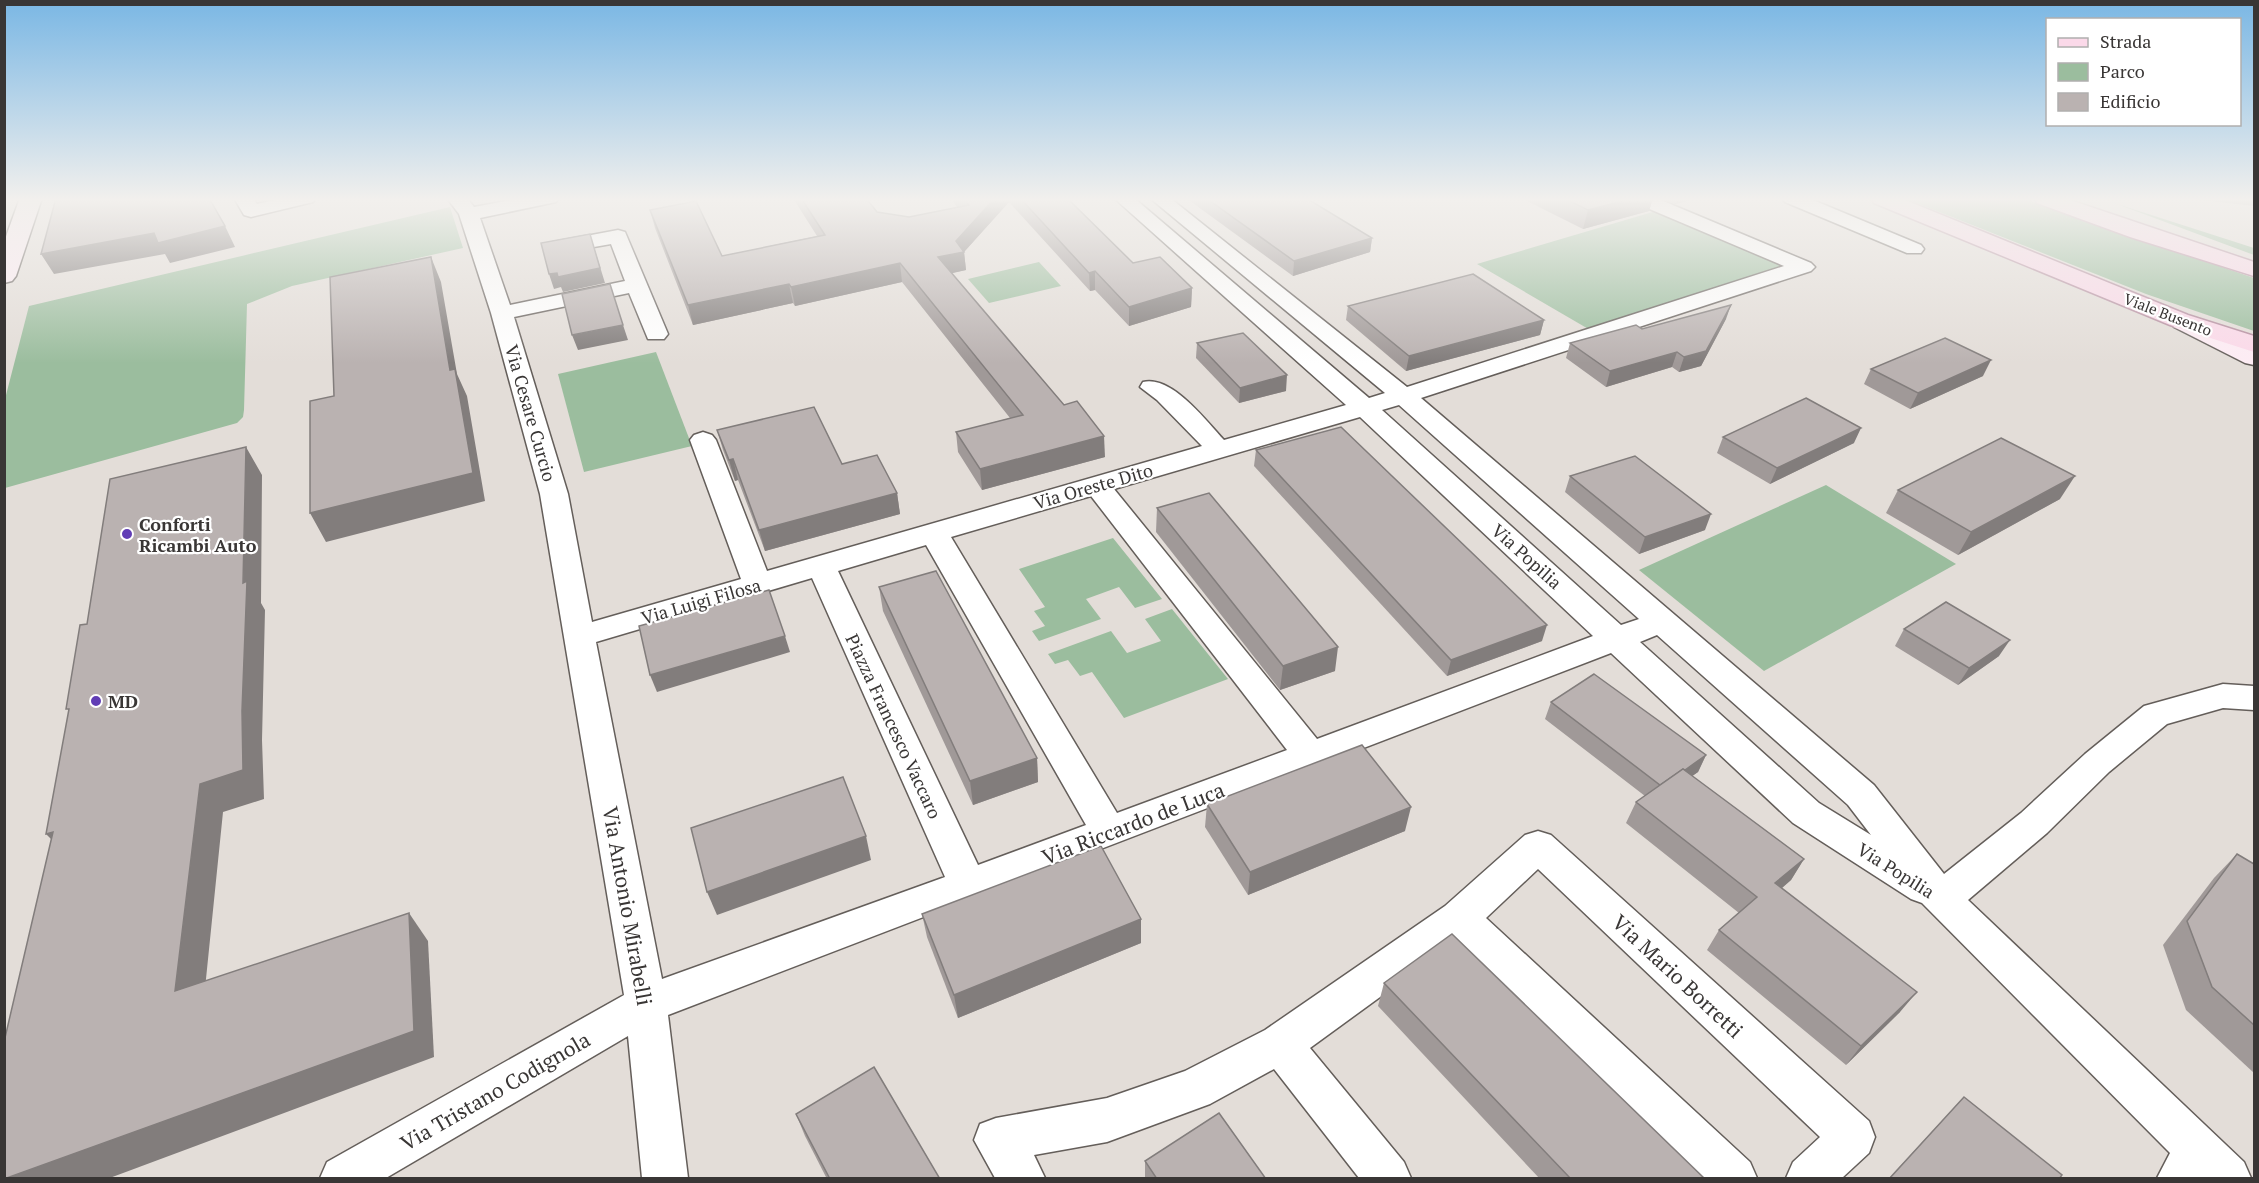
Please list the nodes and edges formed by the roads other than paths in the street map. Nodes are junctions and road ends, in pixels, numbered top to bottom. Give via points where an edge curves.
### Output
1 (12, 253) edge
2 (480, 253) edge
3 (625, 253) edge
4 (1187, 253) edge
5 (1227, 253) edge
6 (1771, 253) edge
7 (2016, 253) edge
8 (2204, 253) edge
9 (2254, 269) edge
10 (4, 276) edge
11 (637, 285) junction
12 (502, 313) junction
13 (2178, 320) junction
14 (656, 334) dead end
15 (2254, 344) edge
16 (2254, 357) edge
17 (1152, 387) dead end
18 (1403, 396) junction
19 (1365, 408) junction
20 (703, 440) dead end
21 (1219, 449) junction
22 (1096, 485) junction
23 (934, 533) junction
24 (821, 566) junction
25 (758, 585) junction
26 (1663, 621) junction
27 (580, 636) junction
28 (1618, 638) junction
29 (2254, 698) edge
30 (1310, 755) junction
31 (1109, 832) junction
32 (968, 885) junction
33 (1941, 899) junction
34 (1459, 918) junction
35 (646, 1004) junction
36 (1280, 1044) junction
37 (2202, 1169) edge
38 (343, 1179) edge
39 (665, 1179) edge
40 (1022, 1179) edge
41 (1388, 1179) edge
42 (1734, 1179) edge
43 (1809, 1179) edge

1 - 10 street
2 - 12 street, Via Cesare Curcio
3 - 11 street
4 - 19 street, Via Popilia
5 - 18 street, Via Popilia
6 - 18 street, Via Oreste Dito via 1804,267
7 - 13 main road, Viale Busento
8 - 9 main road
11 - 12 street
11 - 14 street
12 - 27 street, Via Cesare Curcio via 554,494
13 - 15 main road, Viale Busento
13 - 16 street
17 - 21 street via 1166,395
18 - 19 street, Via Oreste Dito
18 - 26 street, Via Popilia
19 - 21 street, Via Oreste Dito
19 - 28 street, Via Popilia
20 - 25 street
21 - 22 street, Via Oreste Dito
22 - 23 street, Via Oreste Dito
22 - 30 street
23 - 24 street, Via Oreste Dito
23 - 31 street
24 - 25 street, Via Luigi Filosa
24 - 32 street, Piazza Francesco Vaccaro
25 - 27 street, Via Luigi Filosa
26 - 28 street, Via Riccardo de Luca
26 - 33 street, Via Popilia via 1861,795
27 - 35 street, Via Antonio Mirabelli
28 - 30 street, Via Riccardo de Luca
28 - 33 street, Via Popilia via 1806,813
29 - 33 street via 2223,696 2156,715
30 - 31 street, Via Riccardo de Luca
31 - 32 street, Via Riccardo de Luca
32 - 35 street, Via Riccardo de Luca
33 - 37 street, Via Popilia
34 - 36 street, Via Mario Borretti
34 - 42 street
34 - 43 street, Via Mario Borretti via 1538,846 1853,1137
35 - 38 street, Via Tristano Codignola
35 - 39 street, Via Antonio Mirabelli
36 - 40 street, Via Mario Borretti via 1195,1089 1107,1120 996,1140
36 - 41 street

